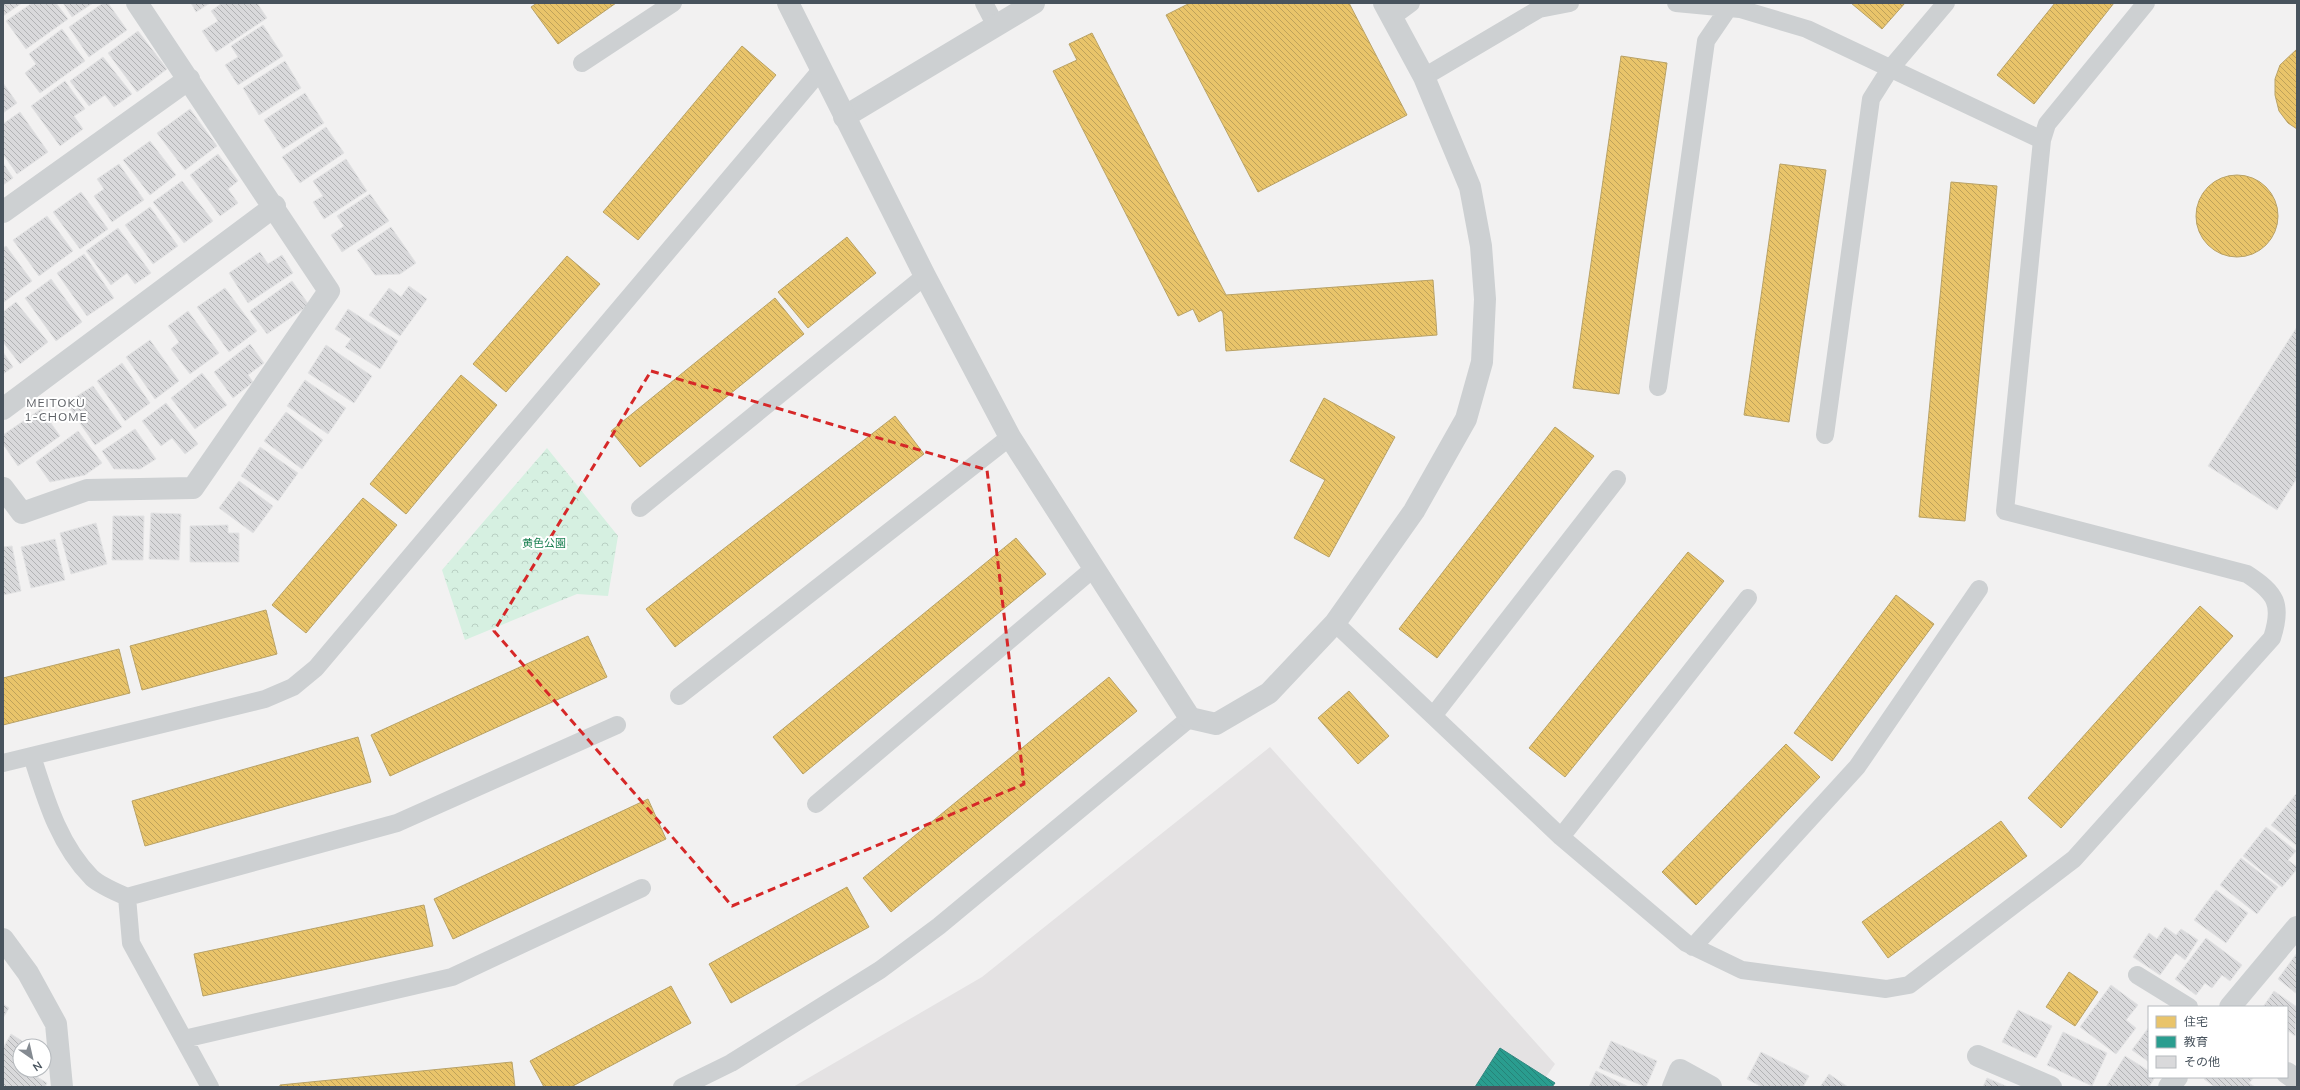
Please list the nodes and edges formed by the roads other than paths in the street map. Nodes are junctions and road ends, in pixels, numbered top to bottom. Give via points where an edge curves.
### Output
1 (137, 3) edge
2 (673, 3) edge
3 (788, 3) edge
4 (984, 3) edge
5 (1034, 3) edge
6 (1411, 3) edge
7 (1570, 3) edge
8 (1676, 3) edge
9 (1946, 3) edge
10 (2146, 3) edge
11 (1730, 6) edge
12 (1388, 10) edge
13 (996, 26) junction
14 (582, 63) dead end
15 (1890, 69) junction
16 (821, 70) junction
17 (1424, 77) junction
18 (188, 78) junction
19 (844, 117) junction
20 (2042, 140) junction
21 (275, 206) junction
22 (3, 212) edge
23 (925, 276) junction
24 (1658, 387) dead end
25 (3, 409) edge
26 (1825, 435) dead end
27 (1010, 437) junction
28 (1617, 479) dead end
29 (3, 488) edge
30 (640, 508) dead end
31 (1093, 569) junction
32 (1979, 589) dead end
33 (1748, 598) dead end
34 (1335, 623) junction
35 (679, 696) dead end
36 (1433, 716) junction
37 (1190, 718) junction
38 (617, 725) dead end
39 (32, 756) junction
40 (3, 763) edge
41 (816, 804) dead end
42 (1561, 837) junction
43 (642, 888) dead end
44 (127, 897) junction
45 (2297, 927) edge
46 (3, 939) edge
47 (1693, 947) junction
48 (2137, 975) dead end
49 (2187, 1006) edge
50 (2231, 1006) edge
51 (184, 1039) junction
52 (1978, 1056) dead end
53 (2288, 1074) edge
54 (2176, 1078) edge
55 (2297, 1080) edge
56 (62, 1087) edge
57 (210, 1087) edge
58 (682, 1087) edge
59 (1673, 1087) edge
60 (1711, 1087) edge
61 (2051, 1087) edge
62 (2170, 1087) edge

1 - 18 street
2 - 14 lane
3 - 16 street
4 - 13 lane
5 - 13 street
6 - 12 lane
7 - 17 lane via 1539,9
8 - 11 lane
9 - 15 lane
10 - 20 lane via 2047,124
11 - 15 lane via 1807,29
11 - 24 lane via 1706,40
12 - 17 street
13 - 19 street
15 - 20 lane
15 - 26 lane via 1871,99
16 - 19 street
16 - 39 lane via 316,668 293,687 265,699
17 - 34 street via 1470,187 1482,246 1485,299 1482,362 1466,419 1418,504
18 - 21 street
18 - 22 street
19 - 23 street
20 - 47 lane via 2005,511 2247,574 2265,586 2276,603 2278,619 2272,638 2074,859 1908,985 1886,989 1742,970
21 - 25 street
21 - 29 street via 329,291 193,488 88,490 22,513
23 - 27 street
23 - 30 lane
27 - 31 street
27 - 35 lane
28 - 36 lane
31 - 37 street
31 - 41 lane
32 - 47 lane via 1857,767
33 - 42 lane
34 - 36 lane
34 - 37 street via 1269,693 1216,724
36 - 42 lane
37 - 58 lane via 939,926 880,970 731,1063
38 - 44 lane via 396,823
39 - 40 lane
39 - 44 lane via 47,803 65,843 93,879
42 - 47 lane via 1686,944
43 - 51 lane via 452,977
44 - 51 lane via 130,942
45 - 50 street
46 - 56 street via 28,973 56,1024
48 - 49 lane
51 - 57 lane
52 - 61 street
53 - 55 street
54 - 62 street
59 - 60 street via 1680,1070

